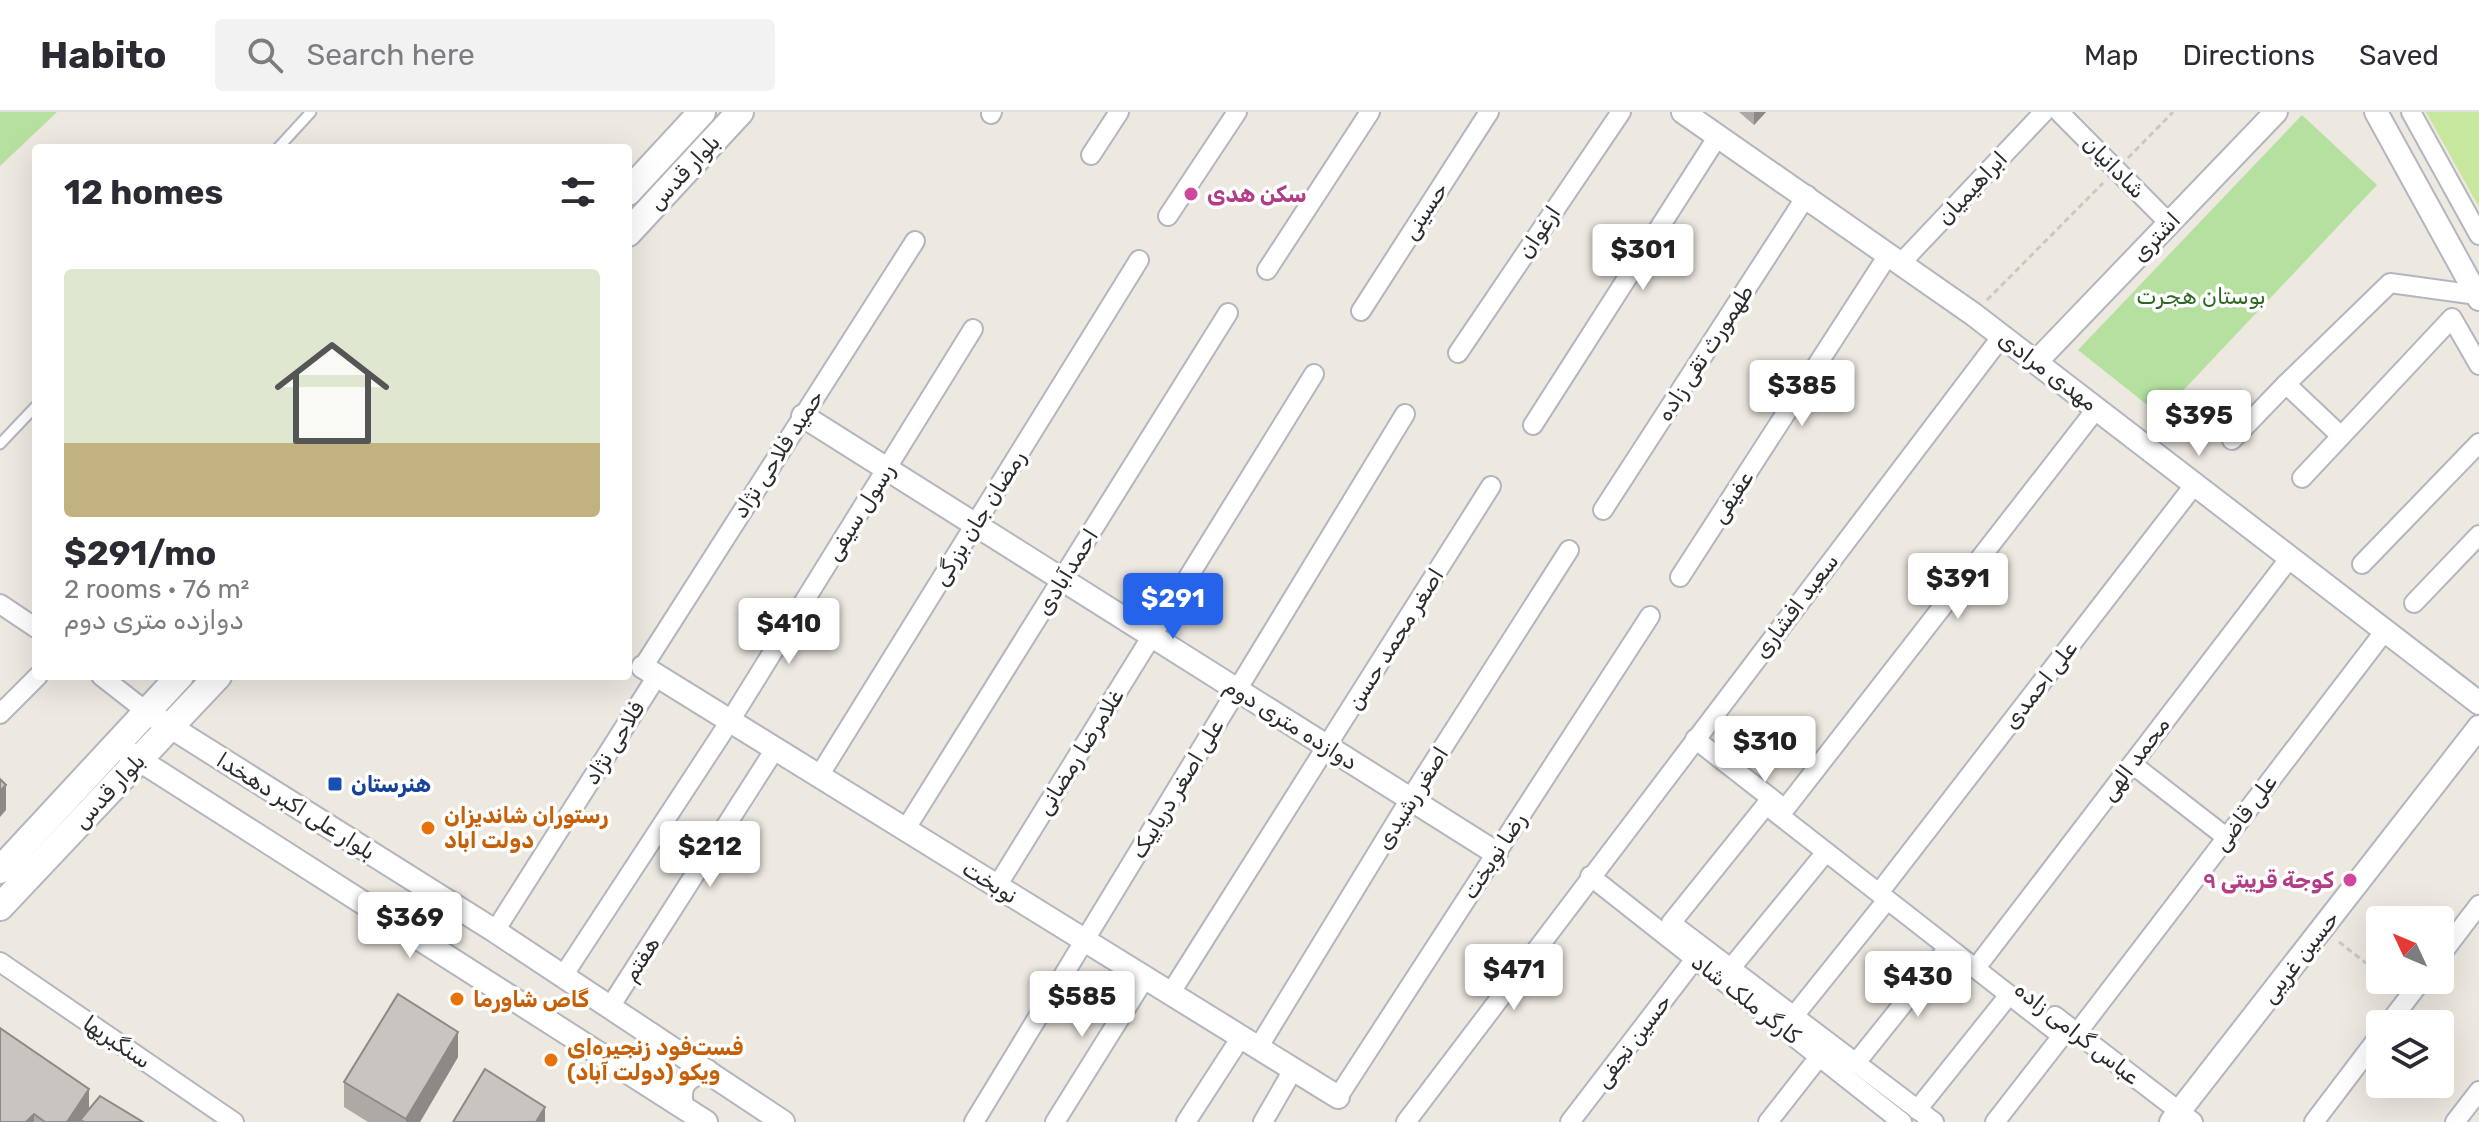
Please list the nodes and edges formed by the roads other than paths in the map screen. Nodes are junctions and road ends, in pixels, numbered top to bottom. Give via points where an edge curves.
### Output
1 (311, 112) edge
2 (702, 112) edge
3 (740, 112) edge
4 (1119, 112) edge
5 (1237, 112) edge
6 (1370, 112) edge
7 (1489, 112) edge
8 (1621, 112) edge
9 (1683, 112) edge
10 (2044, 112) edge
11 (2059, 112) edge
12 (2276, 112) edge
13 (2376, 112) edge
14 (2411, 112) edge
15 (1718, 136) junction
16 (282, 144) edge
17 (1091, 155) dead end
18 (632, 188) edge
19 (1807, 195) junction
20 (1168, 216) dead end
21 (2169, 223) junction
22 (632, 229) edge
23 (2479, 235) edge
24 (915, 241) dead end
25 (1894, 259) junction
26 (1139, 260) dead end
27 (1267, 270) dead end
28 (2478, 297) edge
29 (1361, 311) dead end
30 (1228, 313) dead end
31 (973, 329) dead end
32 (2002, 336) junction
33 (1458, 353) dead end
34 (2036, 362) junction
35 (2479, 365) edge
36 (1314, 374) dead end
37 (2286, 384) junction
38 (2097, 408) junction
39 (32, 410) edge
40 (1405, 414) dead end
41 (803, 416) junction
42 (1533, 425) dead end
43 (2341, 436) junction
44 (2232, 440) dead end
45 (2479, 443) edge
46 (0, 444) edge
47 (887, 469) junction
48 (2302, 478) dead end
49 (2195, 484) junction
50 (1491, 486) dead end
51 (1603, 510) dead end
52 (975, 525) junction
53 (2479, 535) edge
54 (1569, 550) dead end
55 (2289, 559) junction
56 (2362, 564) dead end
57 (1680, 577) dead end
58 (1062, 579) junction
59 (2414, 603) dead end
60 (0, 604) edge
61 (1650, 616) dead end
62 (32, 625) edge
63 (2384, 632) junction
64 (1152, 636) junction
65 (650, 671) junction
66 (34, 680) edge
67 (106, 680) edge
68 (176, 680) edge
69 (214, 680) edge
70 (1237, 690) junction
71 (2479, 703) edge
72 (147, 712) junction
73 (0, 714) edge
74 (730, 721) junction
75 (170, 727) junction
76 (2479, 727) edge
77 (1695, 739) junction
78 (1327, 747) junction
79 (775, 749) junction
80 (128, 753) junction
81 (2132, 764) junction
82 (819, 776) junction
83 (1410, 799) junction
84 (1785, 809) junction
85 (905, 830) junction
86 (2226, 837) junction
87 (1826, 852) junction
88 (1496, 853) junction
89 (0, 870) edge
90 (1590, 876) junction
91 (997, 886) junction
92 (1886, 893) junction
93 (2479, 905) edge
94 (0, 907) edge
95 (495, 931) junction
96 (2454, 938) edge
97 (1085, 941) junction
98 (1948, 948) junction
99 (1695, 959) junction
100 (1982, 960) junction
101 (0, 962) edge
102 (1731, 968) junction
103 (563, 976) junction
104 (1145, 978) junction
105 (1170, 994) junction
106 (2411, 994) edge
107 (2009, 995) junction
108 (610, 1007) junction
109 (2399, 1010) edge
110 (1794, 1016) junction
111 (2077, 1033) junction
112 (652, 1035) junction
113 (1250, 1043) junction
114 (2366, 1053) edge
115 (1830, 1058) junction
116 (1855, 1064) junction
117 (1293, 1070) junction
118 (629, 1071) junction
119 (707, 1071) junction
120 (2479, 1091) edge
121 (1338, 1097) joint
122 (682, 1106) junction
123 (1910, 1116) edge
124 (2181, 1118) edge
125 (228, 1120) edge
126 (706, 1122) edge
127 (783, 1122) edge
128 (974, 1122) edge
129 (1055, 1122) edge
130 (1186, 1122) edge
131 (1263, 1122) edge
132 (1406, 1122) edge
133 (1570, 1122) edge
134 (1768, 1122) edge
135 (1934, 1122) edge
136 (1995, 1122) edge
137 (2314, 1122) edge
138 (2455, 1122) edge

1 - 16 lane
2 - 18 main road, بلوار قدس
3 - 22 main road, بلوار قدس
4 - 17 street
5 - 20 street
6 - 27 street
7 - 29 street, حسینی
8 - 33 street, ارغوان
9 - 15 street, مهدی مرادی
10 - 25 street, ابراهیمیان
11 - 21 street, شادانیان
12 - 21 street, اشتری
13 - 28 street
14 - 23 street
15 - 19 street, مهدی مرادی
15 - 42 street
19 - 25 street, مهدی مرادی
19 - 51 street, طهمورث تقی زاده
21 - 34 street, اشتری
24 - 41 street, حمید فلاحی نژاد
25 - 32 street, مهدی مرادی
25 - 57 street, عفیفی
26 - 52 street, رمضان جان بزرگی
28 - 37 street via 2390,283
30 - 58 street, احمدآبادی
31 - 47 street, رسول سیفی
32 - 34 street, مهدی مرادی
32 - 77 street, سعید افشاری
34 - 38 street, مهدی مرادی
35 - 43 street via 2452,318
36 - 64 street, غلامرضا رمضانی
37 - 43 street
37 - 44 street
38 - 49 street, مهدی مرادی
38 - 84 street
39 - 46 lane
40 - 70 street, علی اصغر دریابیک
41 - 47 street, دوازده متری دوم
41 - 65 street, حمید فلاحی نژاد
43 - 48 street
45 - 56 street
47 - 52 street, دوازده متری دوم
47 - 74 street, رسول سیفی
49 - 55 street, مهدی مرادی
49 - 92 street, علی احمدی
50 - 78 street, اصغر محمد حسن
52 - 58 street, دوازده متری دوم
52 - 82 street, رمضان جان بزرگی
53 - 59 street
54 - 83 street, اصغر رشیدی
55 - 63 street, مهدی مرادی
55 - 81 street, محمد الهی
58 - 64 street, دوازده متری دوم
58 - 85 street, احمدآبادی
60 - 62 street
61 - 88 street, رضا نوبخت
63 - 71 street, مهدی مرادی
63 - 86 street, علی قاضی
64 - 70 street, دوازده متری دوم
64 - 91 street, غلامرضا رمضانی
65 - 74 street, نوبخت
65 - 95 street, فلاحی نژاد
66 - 73 street
67 - 72 street
68 - 72 main road, بلوار قدس
69 - 75 main road, بلوار قدس
70 - 78 street, دوازده متری دوم
70 - 97 street, علی اصغر دریابیک
72 - 75 street, بلوار علی اکبر دهخدا
72 - 80 main road, بلوار قدس
74 - 79 street, نوبخت
74 - 103 street, رسول سیفی
75 - 80 main road, بلوار قدس
75 - 95 street, بلوار علی اکبر دهخدا
76 - 124 street, حسین غریبی
77 - 84 street, عباس گرامی زاده
77 - 90 street, سعید افشاری
78 - 83 street, دوازده متری دوم
78 - 105 street, اصغر محمد حسن
79 - 82 street, نوبخت
79 - 108 street, هفتم
80 - 89 main road, بلوار قدس
80 - 94 main road, بلوار قدس
80 - 118 street, بلوار علی اکبر دهخدا
81 - 86 street
81 - 100 street, محمد الهی
82 - 85 street, نوبخت
83 - 88 street, دوازده متری دوم
83 - 113 street, اصغر رشیدی
84 - 92 street, عباس گرامی زاده
85 - 91 street, نوبخت
86 - 111 street, علی قاضی
87 - 92 street
87 - 102 street
87 - 102 street via 1766,805 1671,923
88 - 121 street, رضا نوبخت
90 - 99 street, کارگر ملک شاد
90 - 132 street, سعید افشاری
91 - 97 street, نوبخت
92 - 98 street
92 - 100 street, عباس گرامی زاده
92 - 110 street, علی احمدی
93 - 96 street
95 - 103 street, بلوار علی اکبر دهخدا
97 - 104 street, نوبخت
97 - 128 street, علی اصغر دریابیک
98 - 107 street
98 - 116 street
99 - 115 street, کارگر ملک شاد
99 - 133 street, حسین نجفی
100 - 111 street, عباس گرامی زاده
101 - 125 street, سنگبریها
102 - 110 street
103 - 108 street, بلوار علی اکبر دهخدا
104 - 105 street, نوبخت
104 - 129 street
105 - 113 street, نوبخت
106 - 109 street
107 - 123 street
107 - 136 street via 2062,1036
108 - 112 street, بلوار علی اکبر دهخدا
110 - 115 street
111 - 124 street, عباس گرامی زاده
112 - 118 street via 657,1047 654,1061
112 - 119 street, بلوار علی اکبر دهخدا
113 - 117 street, نوبخت
113 - 130 street, اصغر رشیدی
114 - 137 street
115 - 116 street
115 - 123 street, کارگر ملک شاد
115 - 134 street
116 - 123 street
117 - 121 street, نوبخت
117 - 131 street
118 - 122 street, بلوار علی اکبر دهخدا
119 - 122 street via 684,1081
119 - 127 street, بلوار علی اکبر دهخدا
120 - 138 street
122 - 126 street, بلوار علی اکبر دهخدا
123 - 135 street

